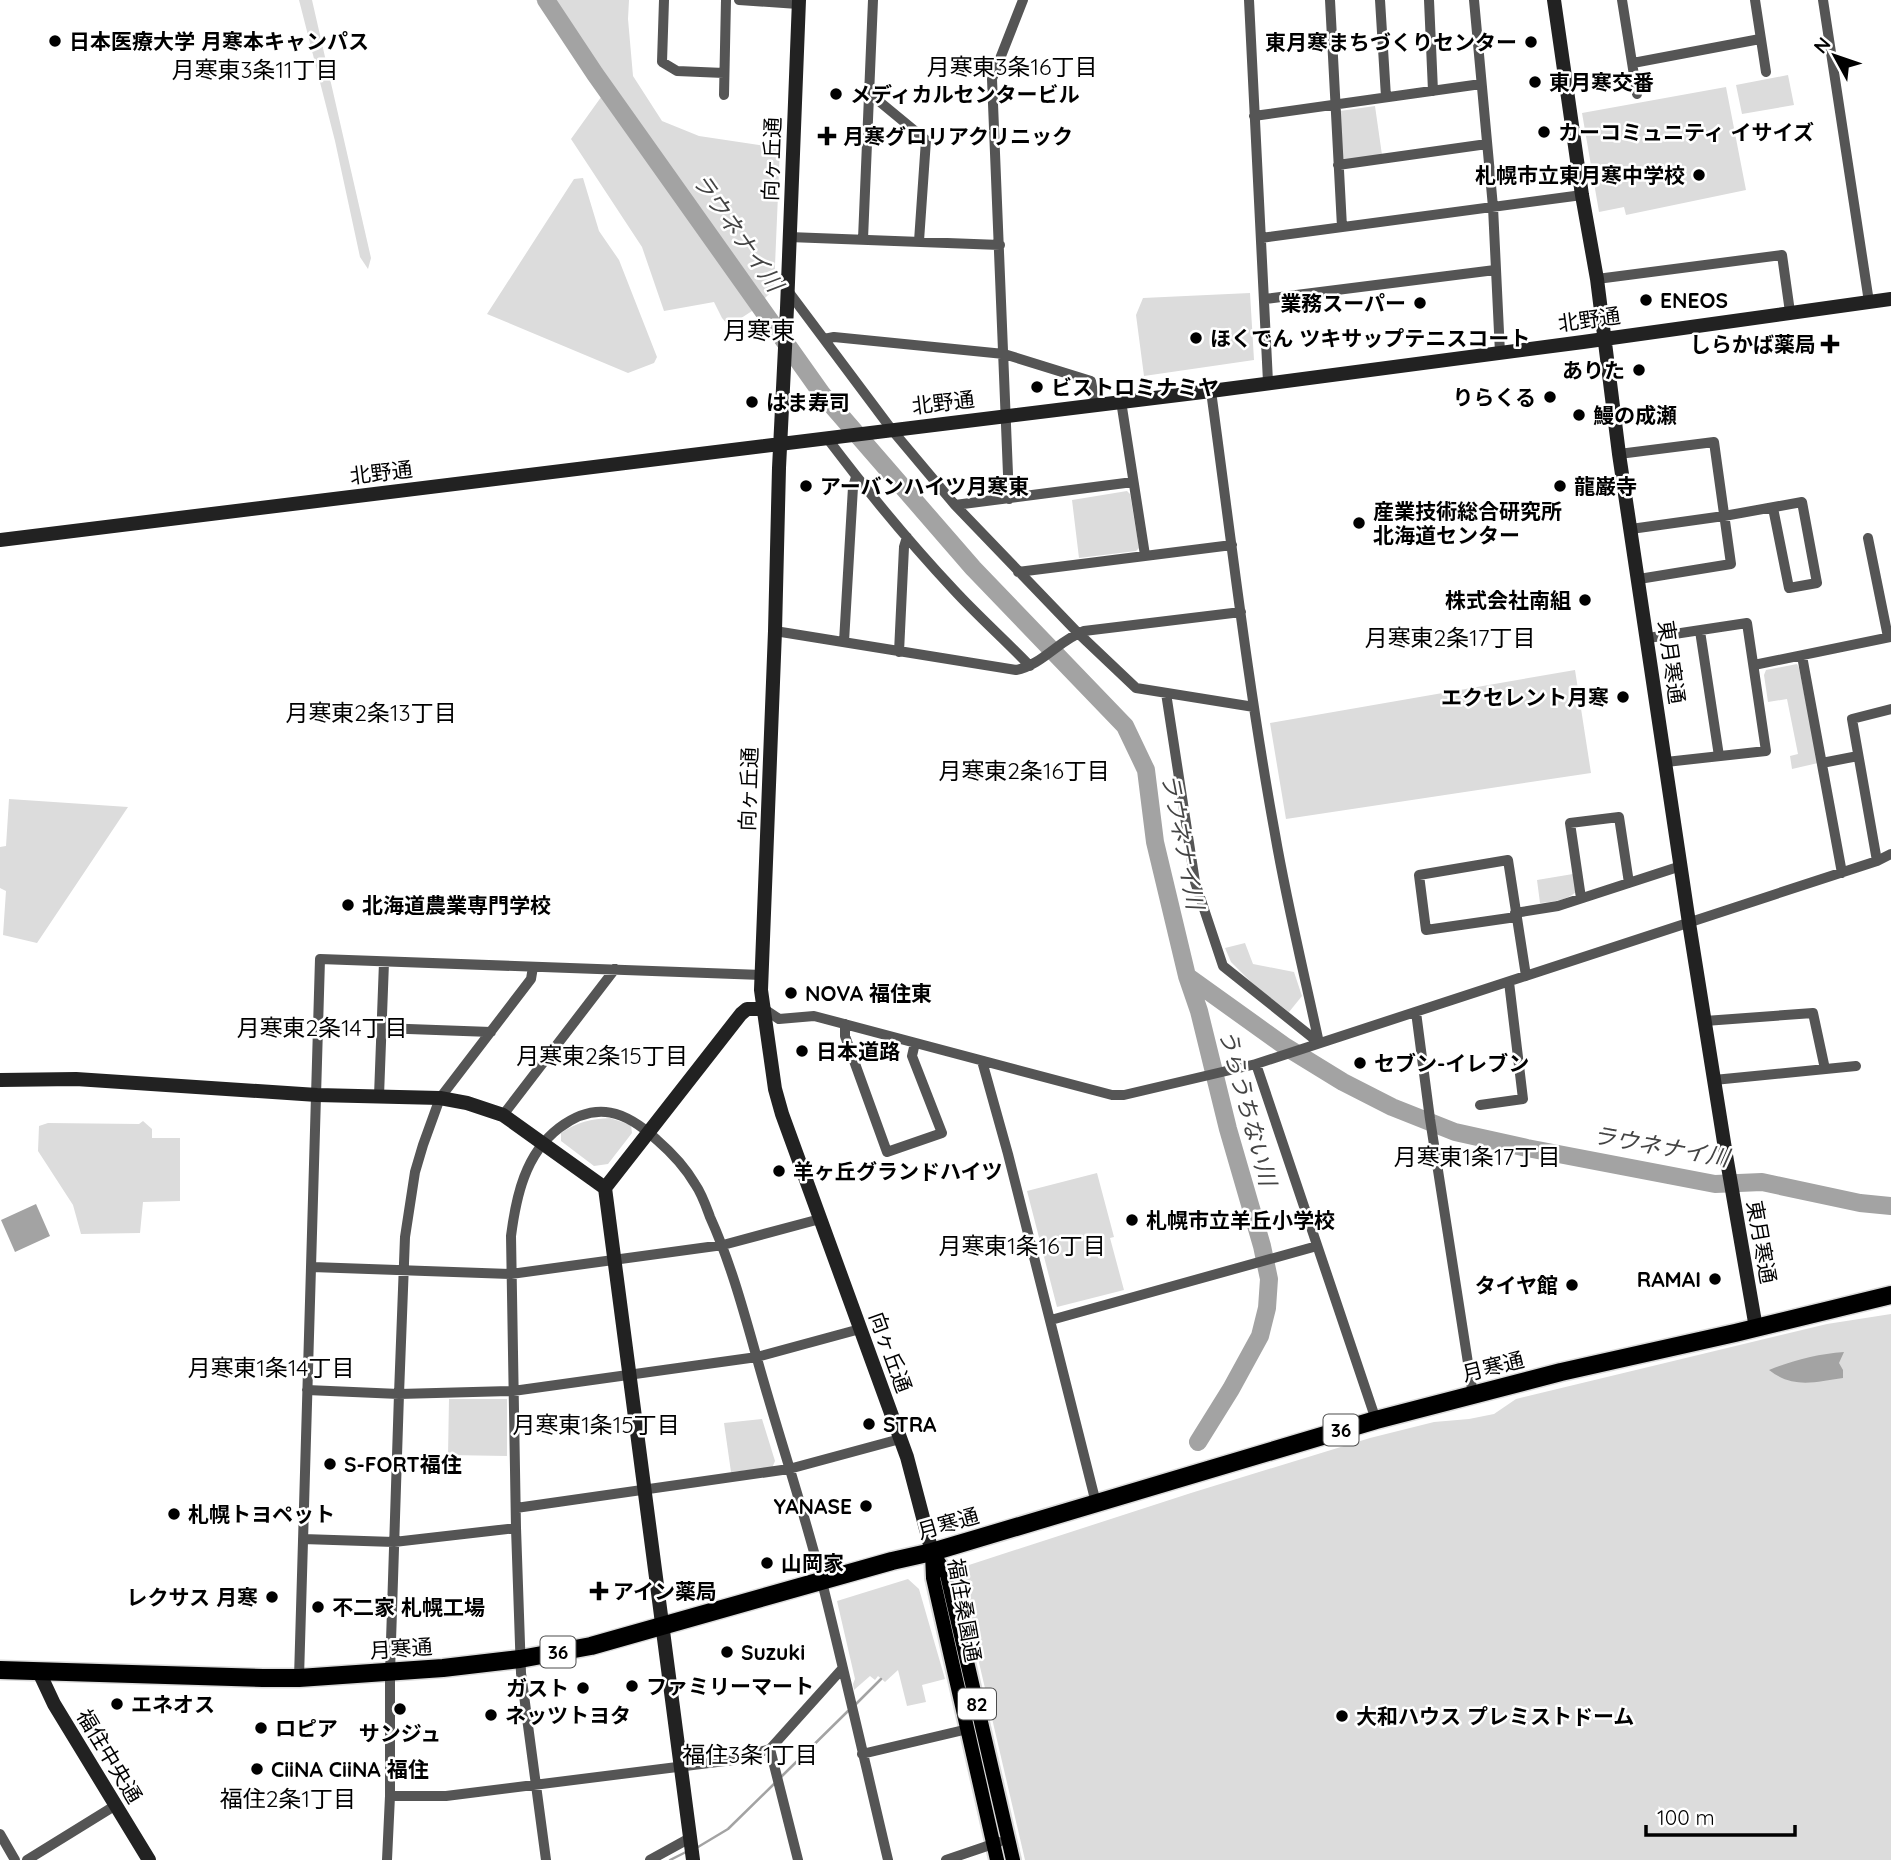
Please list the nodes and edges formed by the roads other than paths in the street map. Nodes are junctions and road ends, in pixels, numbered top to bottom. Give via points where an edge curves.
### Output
1 (664, 0) edge
2 (726, 0) edge
3 (738, 0) edge
4 (873, 0) edge
5 (1023, 0) edge
6 (1249, 0) edge
7 (1330, 0) edge
8 (1380, 0) edge
9 (1429, 0) edge
10 (1474, 0) edge
11 (1554, 0) edge
12 (1622, 0) edge
13 (1755, 0) edge
14 (1823, 0) edge
15 (799, 2) edge
16 (1760, 39) junction
17 (1633, 63) junction
18 (1766, 72) dead end
19 (724, 73) junction
20 (1481, 84) junction
21 (1433, 91) junction
22 (869, 93) junction
23 (1637, 94) dead end
24 (724, 95) dead end
25 (1386, 97) junction
26 (1335, 105) junction
27 (1254, 116) junction
28 (1487, 145) junction
29 (1338, 164) junction
30 (1582, 195) junction
31 (1493, 207) junction
32 (1342, 227) junction
33 (789, 237) junction
34 (1261, 238) junction
35 (863, 239) junction
36 (919, 241) junction
37 (1000, 245) junction
38 (1495, 270) junction
39 (1597, 279) junction
40 (788, 290) junction
41 (1265, 299) junction
42 (1891, 299) edge
43 (1869, 302) junction
44 (1790, 312) junction
45 (824, 339) junction
46 (1603, 339) junction
47 (1500, 352) junction
48 (1004, 355) junction
49 (1268, 382) junction
50 (1211, 391) junction
51 (1121, 401) junction
52 (1095, 404) junction
53 (1006, 415) junction
54 (889, 430) junction
55 (831, 438) junction
56 (780, 443) junction
57 (1619, 454) junction
58 (856, 477) junction
59 (1133, 482) junction
60 (1009, 499) junction
61 (955, 505) junction
62 (1773, 508) junction
63 (1724, 516) junction
64 (1631, 530) junction
65 (907, 537) junction
66 (1868, 538) dead end
67 (0, 540) edge
68 (1232, 545) junction
69 (1144, 555) junction
70 (1018, 572) junction
71 (1639, 579) junction
72 (1241, 612) junction
73 (775, 631) junction
74 (1700, 631) junction
75 (1078, 633) junction
76 (1890, 637) edge
77 (1648, 638) junction
78 (844, 642) junction
79 (899, 652) junction
80 (1802, 656) junction
81 (1754, 665) junction
82 (1030, 666) junction
83 (1166, 693) junction
84 (1254, 707) junction
85 (1891, 709) edge
86 (1719, 756) junction
87 (1858, 756) junction
88 (1666, 762) junction
89 (1822, 763) junction
90 (1891, 854) edge
91 (1877, 861) junction
92 (1681, 866) junction
93 (1842, 873) junction
94 (1629, 883) junction
95 (1581, 898) junction
96 (1516, 915) junction
97 (1689, 923) junction
98 (384, 962) junction
99 (533, 967) junction
100 (615, 970) junction
101 (762, 975) junction
102 (1525, 976) junction
103 (1508, 982) junction
104 (764, 1009) junction
105 (1416, 1012) junction
106 (1705, 1021) junction
107 (845, 1024) junction
108 (382, 1028) junction
109 (491, 1032) junction
110 (915, 1043) junction
111 (1319, 1043) junction
112 (982, 1061) junction
113 (1256, 1064) junction
114 (1856, 1066) dead end
115 (1825, 1069) junction
116 (0, 1080) edge
117 (1714, 1080) junction
118 (317, 1095) junction
119 (379, 1096) junction
120 (440, 1098) junction
121 (1480, 1105) dead end
122 (503, 1115) junction
123 (648, 1131) junction
124 (543, 1143) junction
125 (605, 1188) junction
126 (820, 1219) junction
127 (723, 1245) junction
128 (1317, 1246) junction
129 (613, 1261) junction
130 (312, 1267) junction
131 (405, 1269) junction
132 (511, 1274) junction
133 (1891, 1295) edge
134 (1051, 1321) junction
135 (1756, 1328) junction
136 (860, 1329) junction
137 (757, 1357) junction
138 (628, 1375) junction
139 (307, 1390) junction
140 (513, 1391) junction
141 (399, 1394) junction
142 (1473, 1395) junction
143 (1376, 1420) junction
144 (900, 1438) junction
145 (789, 1469) junction
146 (643, 1490) junction
147 (1096, 1503) junction
148 (516, 1508) junction
149 (516, 1528) junction
150 (303, 1539) junction
151 (394, 1542) junction
152 (932, 1552) junction
153 (822, 1580) junction
154 (662, 1627) junction
155 (520, 1659) junction
156 (842, 1669) junction
157 (0, 1670) edge
158 (39, 1672) junction
159 (390, 1672) junction
160 (299, 1678) junction
161 (968, 1729) junction
162 (770, 1749) junction
163 (863, 1754) junction
164 (681, 1766) junction
165 (537, 1784) junction
166 (390, 1796) junction
167 (116, 1805) junction
168 (0, 1835) edge
169 (1008, 1839) junction
170 (993, 1843) junction
171 (691, 1850) edge
172 (15, 1860) edge
173 (27, 1860) edge
174 (149, 1860) edge
175 (387, 1860) edge
176 (546, 1860) edge
177 (650, 1860) edge
178 (799, 1860) edge
179 (888, 1860) edge
180 (946, 1860) edge
181 (998, 1860) edge
182 (1013, 1860) edge

1 - 19 street via 662,62 677,71
2 - 19 street
3 - 15 street
4 - 22 street
5 - 37 street via 992,79
6 - 27 street
7 - 26 street
8 - 25 street
9 - 21 street
10 - 20 street
11 - 30 street, 東月寒通
12 - 17 street
13 - 16 street
14 - 43 street
15 - 33 street, 向ヶ丘通
16 - 17 street
16 - 18 street
17 - 23 street
19 - 24 street
20 - 21 street
20 - 28 street
21 - 25 street
22 - 35 street
22 - 36 street via 926,139
25 - 26 street
26 - 27 street
26 - 29 street
27 - 34 street
28 - 29 street
28 - 31 street
29 - 32 street
30 - 31 street
30 - 39 street, 東月寒通
31 - 32 street
31 - 38 street
32 - 34 street
33 - 35 street
33 - 40 street, 向ヶ丘通
34 - 41 street
35 - 36 street
36 - 37 street
37 - 48 street
38 - 41 street
38 - 47 street
39 - 44 street via 1782,255
39 - 46 street, 東月寒通
40 - 45 street
40 - 56 street, 向ヶ丘通
41 - 49 street
42 - 43 street, 北野通
43 - 44 street, 北野通
44 - 46 street, 北野通
45 - 48 street
45 - 54 street
46 - 47 street, 北野通
46 - 57 street, 東月寒通
47 - 49 street, 北野通
48 - 52 street via 1091,381
48 - 53 street
49 - 50 street, 北野通
50 - 51 street, 北野通
50 - 68 street
51 - 52 street, 北野通
51 - 59 street
52 - 53 street, 北野通
53 - 54 street, 北野通
53 - 60 street
54 - 55 street, 北野通
54 - 61 street
55 - 56 street, 北野通
55 - 58 street
56 - 67 street, 北野通
56 - 73 street, 向ヶ丘通
57 - 63 street via 1714,442
57 - 64 street, 東月寒通
58 - 65 street
58 - 78 street
59 - 60 street
59 - 69 street
60 - 61 street
61 - 70 street
62 - 62 street via 1789,588 1816,583 1802,502
62 - 63 street
63 - 64 street
63 - 71 street via 1731,564
64 - 71 street, 東月寒通
65 - 79 street
65 - 82 street
66 - 76 street
68 - 69 street
68 - 72 street
69 - 70 street
70 - 75 street
71 - 77 street, 東月寒通
72 - 75 street
72 - 84 street
73 - 78 street
73 - 101 street, 向ヶ丘通
74 - 77 street
74 - 81 street via 1747,623
74 - 86 street
75 - 82 street
75 - 83 street via 1136,688
76 - 80 street
77 - 88 street, 東月寒通
78 - 79 street
79 - 82 street via 1016,670
80 - 81 street
80 - 89 street
81 - 86 street via 1766,751
83 - 84 street
83 - 111 street via 1195,882 1223,967
84 - 111 street via 1275,837
85 - 87 street via 1852,719
86 - 88 street
87 - 89 street
87 - 91 street
88 - 92 street, 東月寒通
89 - 93 street
90 - 91 street
91 - 93 street
92 - 94 street
92 - 97 street, 東月寒通
93 - 97 street
94 - 95 street
94 - 95 street via 1619,817 1570,824
95 - 96 street
96 - 96 street via 1426,930 1419,875 1508,860
96 - 102 street
97 - 102 street
97 - 106 street, 東月寒通
98 - 99 street
98 - 108 street
98 - 118 street via 320,958
99 - 100 street
99 - 109 street via 531,979
100 - 101 street
100 - 122 street
101 - 104 street, 向ヶ丘通
102 - 103 street
103 - 105 street
103 - 121 street via 1523,1099
104 - 107 street via 779,1019 814,1016
104 - 123 street via 747,1009 741,1014
104 - 126 street, 向ヶ丘通 via 775,1090
105 - 111 street
105 - 142 street
106 - 115 street via 1813,1013
106 - 117 street, 東月寒通
107 - 110 street
107 - 110 street via 845,1036 887,1152 942,1133 912,1056
108 - 109 street
108 - 119 street
109 - 120 street
110 - 112 street
111 - 113 street
112 - 113 street via 1112,1095
112 - 134 street
113 - 128 street
114 - 115 street
115 - 117 street
116 - 118 street via 76,1079
117 - 135 street, 東月寒通
118 - 119 street
118 - 130 street
119 - 120 street
120 - 122 street
120 - 131 street via 415,1172
122 - 124 street
123 - 124 street via 618,1113 589,1113 567,1122
123 - 125 street
123 - 127 street via 696,1185
124 - 125 street
124 - 132 street via 526,1172 514,1211
125 - 129 street
126 - 127 street
126 - 136 street, 向ヶ丘通
127 - 129 street
127 - 137 street
128 - 134 street
128 - 143 street
129 - 132 street
129 - 138 street
130 - 131 street
130 - 139 street
131 - 132 street
131 - 141 street
132 - 140 street
133 - 135 highway, 月寒通 / 36
134 - 147 street
135 - 142 highway, 月寒通 / 36
136 - 137 street
136 - 144 street, 向ヶ丘通
137 - 138 street
137 - 145 street
138 - 140 street
138 - 146 street
139 - 141 street
139 - 150 street
140 - 141 street
140 - 148 street
141 - 151 street
142 - 143 highway, 月寒通 / 36
143 - 147 highway, 月寒通 / 36
144 - 145 street
144 - 152 street, 向ヶ丘通
145 - 146 street
145 - 153 street
146 - 148 street
146 - 154 street
147 - 152 highway, 月寒通 / 36
148 - 149 street
149 - 151 street
149 - 155 street
150 - 151 street
150 - 160 street
151 - 159 street
152 - 153 highway, 月寒通 / 36
152 - 161 main road, 福住桑園通 / 82 via 933,1578
152 - 169 main road, 福住桑園通 / 82 via 947,1575
153 - 154 highway, 月寒通 / 36
153 - 156 street
154 - 155 highway, 月寒通 / 36
154 - 164 street
155 - 159 highway, 月寒通 / 36
155 - 165 street
156 - 162 street
156 - 163 street
157 - 158 highway, 月寒通 / 36
158 - 160 highway, 月寒通 / 36
158 - 167 street, 福住中央通
159 - 160 highway, 月寒通 / 36
159 - 166 street
161 - 163 street
161 - 170 main road, 福住桑園通 / 82
162 - 164 street via 733,1760
162 - 178 street
163 - 179 street
164 - 165 street
164 - 171 street
165 - 166 street via 446,1796
165 - 176 street
166 - 175 street
167 - 173 street
167 - 174 street, 福住中央通
168 - 172 street
169 - 170 street
169 - 182 main road, 福住桑園通 / 82
170 - 180 street
170 - 181 main road, 福住桑園通 / 82
171 - 177 street

